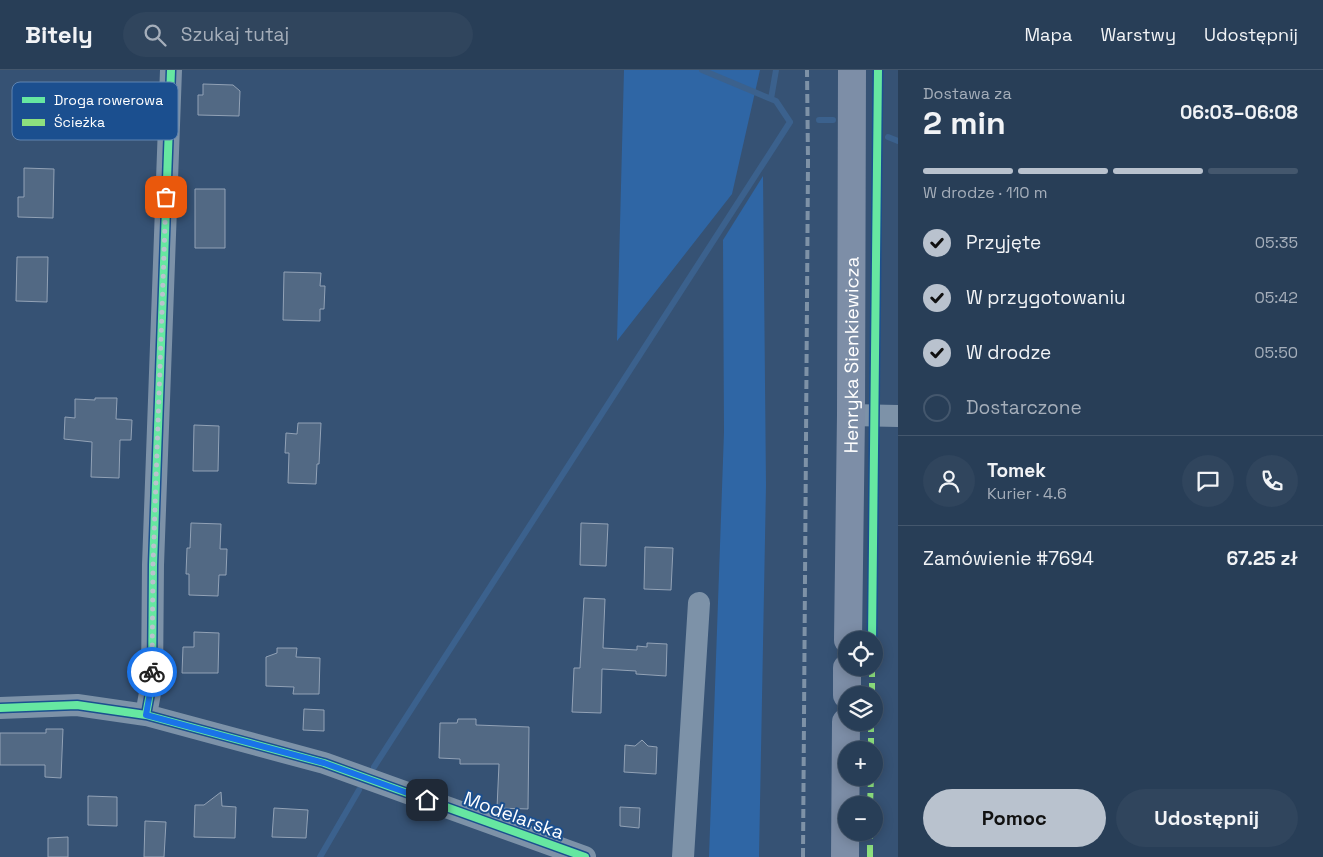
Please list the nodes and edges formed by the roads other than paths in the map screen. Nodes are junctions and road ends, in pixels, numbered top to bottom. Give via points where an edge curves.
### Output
1 (852, 70) edge
2 (168, 140) edge
3 (851, 415) junction
4 (898, 416) edge
5 (699, 603) dead end
6 (848, 631) edge
7 (0, 708) edge
8 (146, 715) junction
9 (846, 731) edge
10 (586, 857) edge
11 (683, 857) edge
12 (844, 857) edge

1 - 3 main road, Henryka Sienkiewicza
2 - 8 street via 153,565 152,682
3 - 4 street
3 - 6 main road, Henryka Sienkiewicza
5 - 11 street
7 - 8 street, Modelarska via 77,704
8 - 10 street, Modelarska via 324,763
9 - 12 main road

